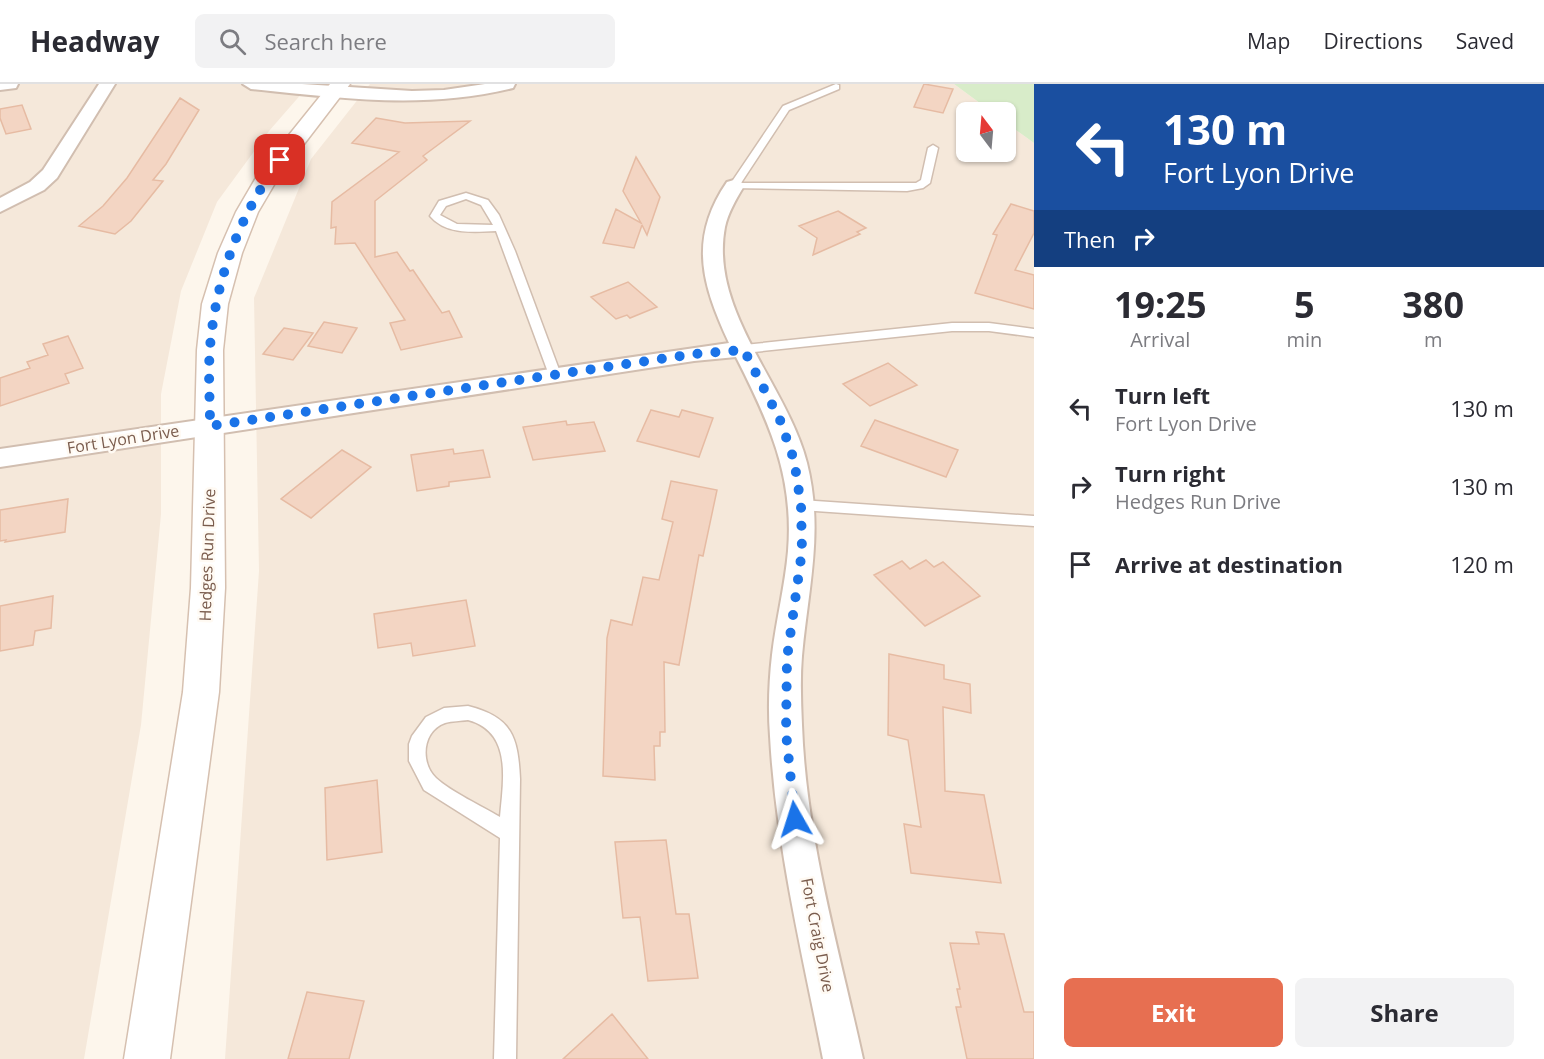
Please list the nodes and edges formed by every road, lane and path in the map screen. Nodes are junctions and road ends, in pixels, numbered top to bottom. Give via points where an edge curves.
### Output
1 (10, 84) edge
2 (107, 84) edge
3 (251, 84) edge
4 (507, 84) edge
5 (0, 85) edge
6 (836, 87) dead end
7 (338, 88) edge
8 (933, 147) dead end
9 (734, 186) junction
10 (0, 206) edge
11 (500, 228) junction
12 (1034, 333) edge
13 (744, 350) junction
14 (555, 375) junction
15 (210, 426) junction
16 (0, 458) edge
17 (801, 505) junction
18 (1034, 521) edge
19 (509, 832) junction
20 (147, 1059) edge
21 (505, 1059) edge
22 (843, 1059) edge

1 - 5 street
2 - 10 street via 50,174 37,186
3 - 7 street
4 - 7 street via 422,96
6 - 9 lane via 786,108
7 - 15 street, Hedges Run Drive via 268,176 230,253 215,304 210,350
8 - 9 lane via 926,181 919,186
9 - 13 street, Fort Craig Drive via 714,229 712,255 716,288
11 - 11 lane via 488,204 479,198 454,198 436,209 435,216 448,226
11 - 14 lane
12 - 13 lane via 952,327
13 - 14 street, Fort Lyon Drive
13 - 17 street, Fort Craig Drive via 780,420 794,460
14 - 15 street, Fort Lyon Drive
15 - 16 street, Fort Lyon Drive
15 - 20 street, Hedges Run Drive via 208,588 201,692
17 - 18 lane
17 - 22 street, Fort Craig Drive via 802,551 787,658 786,733 795,819
19 - 19 lane via 510,747 501,730 487,718 468,713 447,715 432,722 420,736 415,754 420,772 430,784
19 - 21 lane

